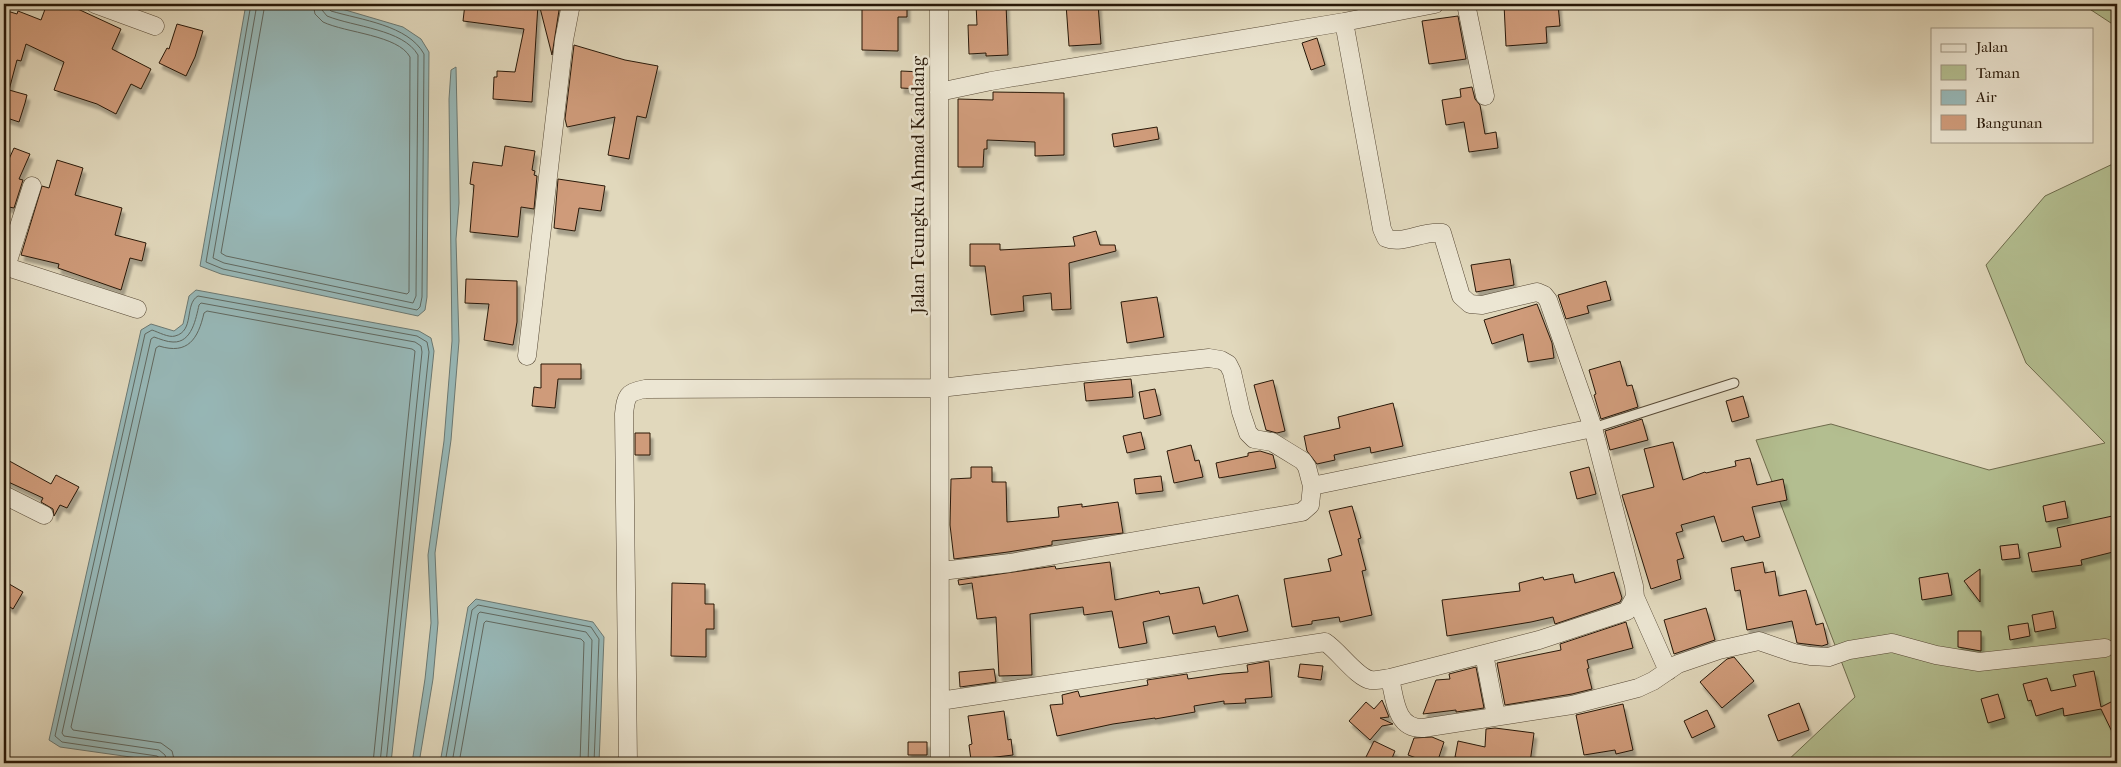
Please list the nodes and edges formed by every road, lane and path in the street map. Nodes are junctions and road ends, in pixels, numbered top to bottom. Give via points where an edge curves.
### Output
1 (95, 4) edge
2 (570, 4) edge
3 (939, 4) edge
4 (1434, 4) edge
5 (1466, 4) edge
6 (1344, 22) junction
7 (155, 26) dead end
8 (939, 92) junction
9 (1485, 96) dead end
10 (32, 186) dead end
11 (5, 267) edge
12 (137, 309) dead end
13 (527, 356) dead end
14 (939, 376) junction
15 (1734, 383) dead end
16 (1593, 428) junction
17 (1312, 486) junction
18 (4, 495) edge
19 (44, 515) dead end
20 (941, 571) junction
21 (1635, 597) junction
22 (2104, 648) dead end
23 (1484, 654) junction
24 (1668, 671) junction
25 (1390, 678) junction
26 (940, 701) junction
27 (1496, 716) junction
28 (628, 763) edge
29 (940, 763) edge

1 - 7 street
2 - 13 street
3 - 8 street, Jalan Teungku Ahmad Kandang
4 - 6 street
5 - 9 street
6 - 8 street via 992,80
6 - 16 street via 1386,238 1394,241 1432,232 1442,233 1461,296 1470,304 1482,305 1537,292 1544,295
8 - 14 street, Jalan Teungku Ahmad Kandang
10 - 11 street
11 - 12 street
14 - 17 street via 1209,358 1221,360 1232,372 1248,433 1254,439 1272,442 1303,461
14 - 20 street, Jalan Teungku Ahmad Kandang
14 - 28 street via 645,389 627,396 624,414
15 - 16 lane
16 - 17 street
16 - 21 street
17 - 20 street via 1310,505 1302,512 1010,563
18 - 19 street
20 - 26 street, Jalan Teungku Ahmad Kandang
21 - 23 street via 1627,610 1539,640
21 - 24 street
22 - 24 street via 1980,662 1892,643 1829,657 1810,656 1759,640 1719,650 1678,664
23 - 25 street
23 - 27 street
24 - 27 street via 1638,688 1572,705
25 - 26 street via 1370,680 1359,675 1337,649 1325,642
25 - 27 street via 1401,718 1414,728
26 - 29 street, Jalan Teungku Ahmad Kandang

